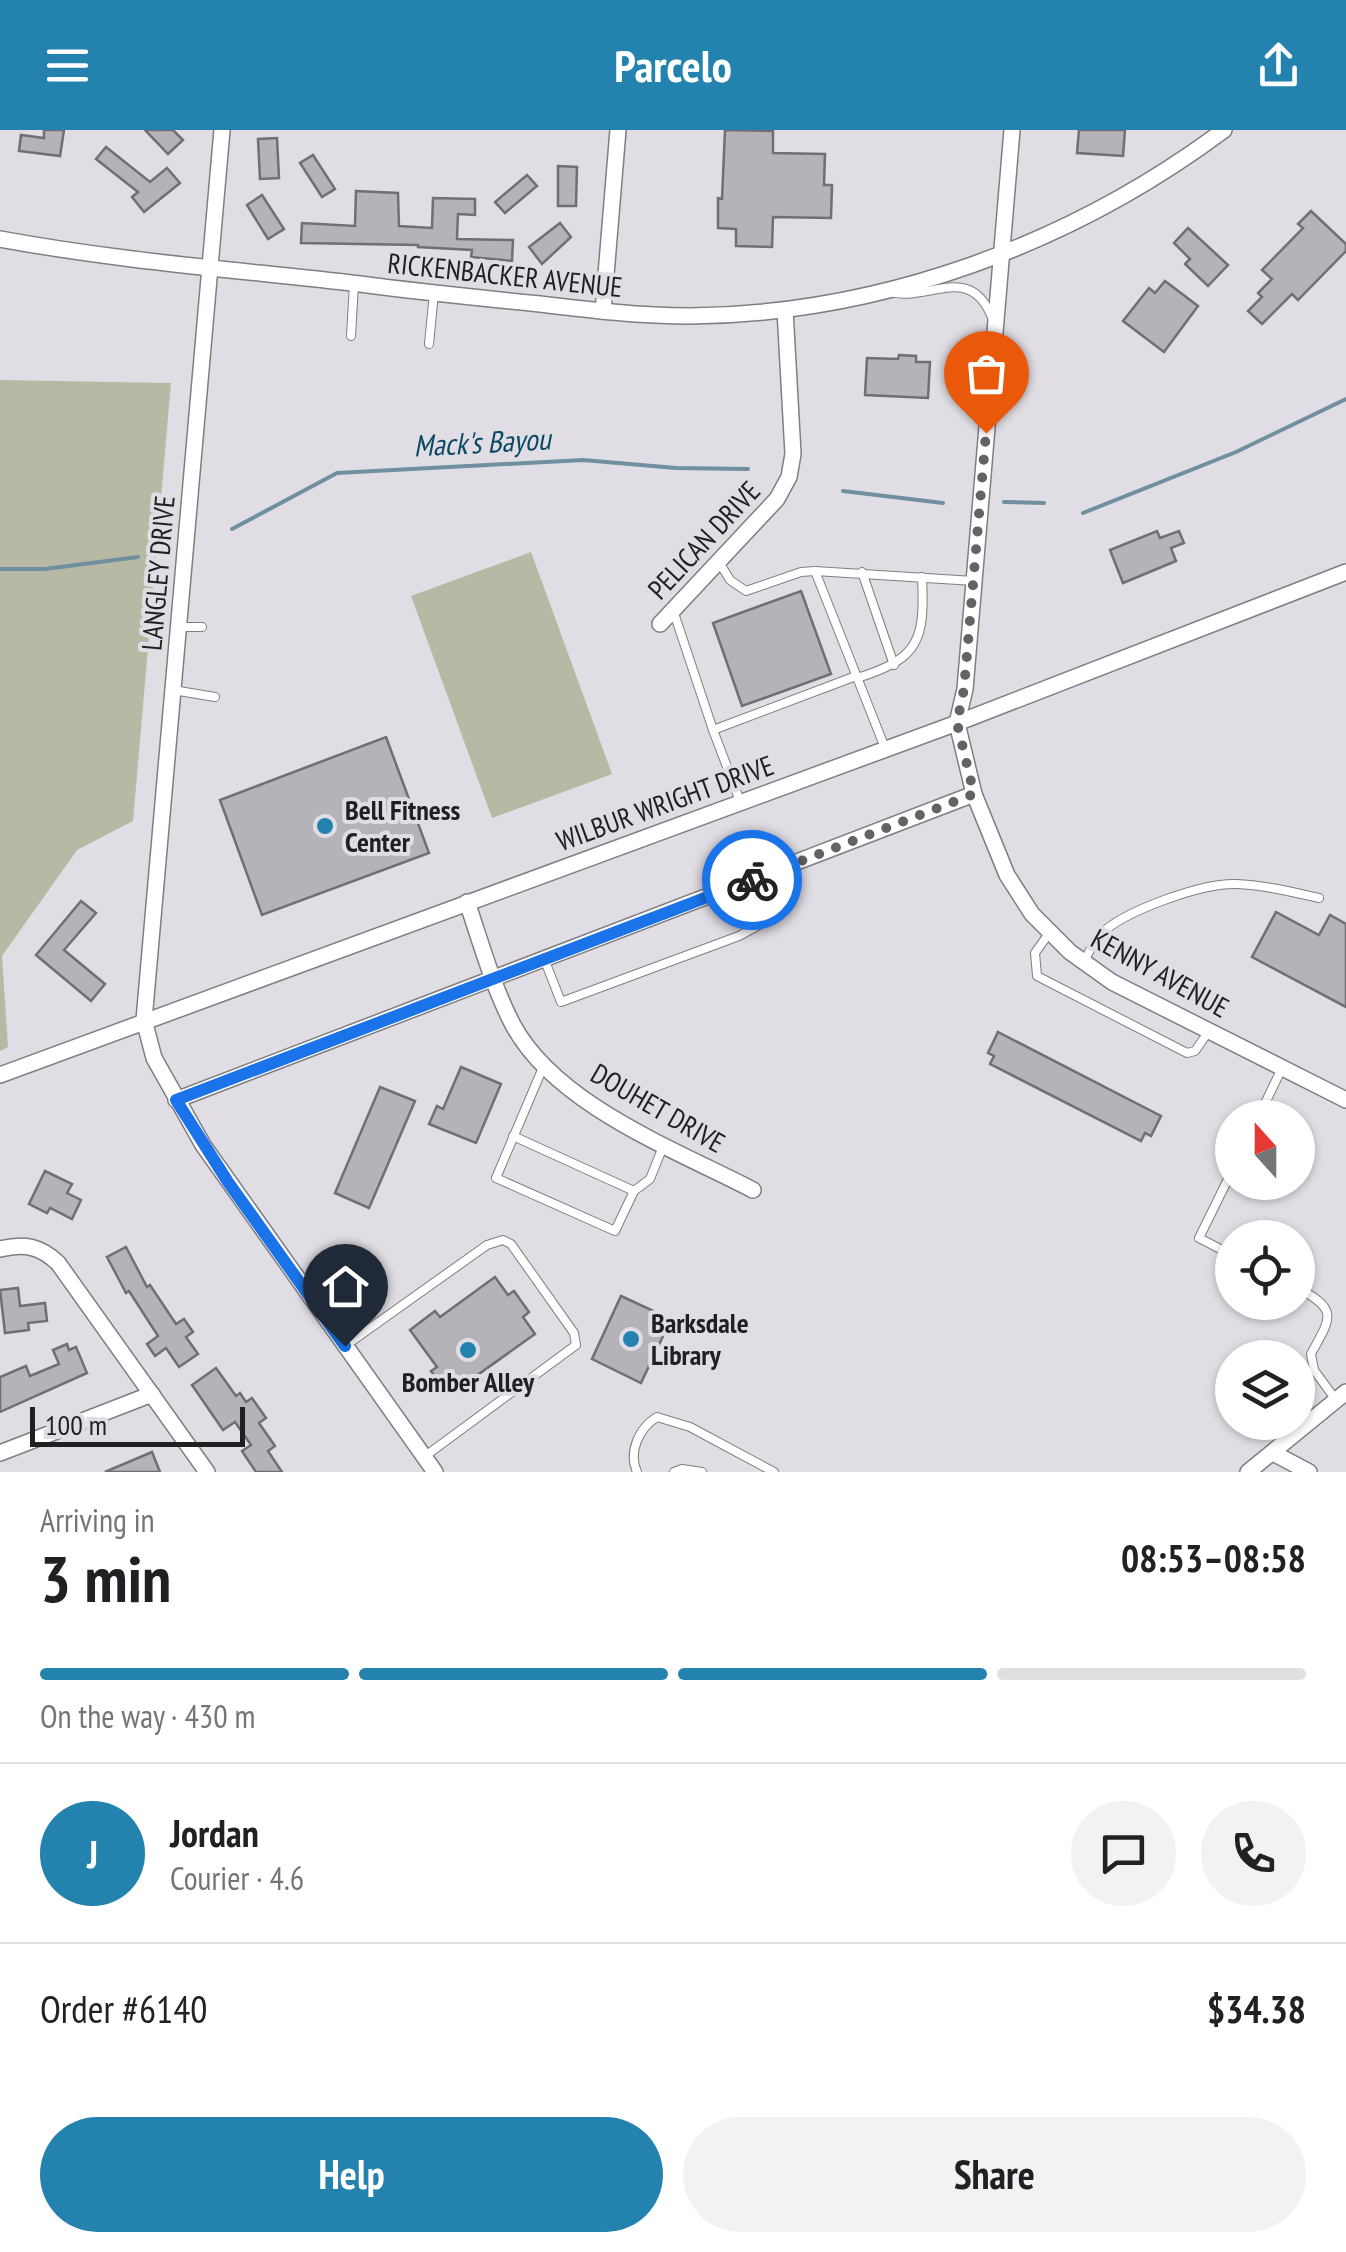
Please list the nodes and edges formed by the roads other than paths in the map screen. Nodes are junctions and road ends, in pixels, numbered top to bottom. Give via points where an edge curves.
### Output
1 (222, 130) edge
2 (618, 130) edge
3 (1012, 130) edge
4 (1224, 130) edge
5 (0, 239) edge
6 (1000, 254) junction
7 (210, 268) junction
8 (354, 284) junction
9 (886, 291) junction
10 (434, 293) junction
11 (784, 310) junction
12 (603, 311) junction
13 (994, 322) junction
14 (350, 336) dead end
15 (430, 344) dead end
16 (719, 562) junction
17 (815, 571) junction
18 (862, 572) junction
19 (1346, 572) edge
20 (922, 576) junction
21 (974, 581) junction
22 (673, 610) junction
23 (660, 624) dead end
24 (178, 627) junction
25 (202, 627) dead end
26 (894, 665) junction
27 (856, 677) junction
28 (173, 690) junction
29 (215, 697) dead end
30 (957, 723) junction
31 (714, 730) junction
32 (886, 749) junction
33 (974, 794) junction
34 (740, 802) junction
35 (768, 874) junction
36 (1320, 898) dead end
37 (466, 902) junction
38 (1050, 932) junction
39 (545, 961) junction
40 (1084, 962) junction
41 (495, 980) junction
42 (144, 1020) junction
43 (1210, 1031) junction
44 (544, 1064) junction
45 (1282, 1068) junction
46 (0, 1075) edge
47 (176, 1100) junction
48 (1267, 1100) edge
49 (1346, 1100) edge
50 (513, 1136) junction
51 (664, 1144) junction
52 (753, 1190) dead end
53 (634, 1191) junction
54 (1218, 1200) edge
55 (1215, 1246) edge
56 (0, 1249) edge
57 (1315, 1297) edge
58 (345, 1346) junction
59 (152, 1394) junction
60 (1341, 1396) edge
61 (0, 1453) edge
62 (1273, 1453) junction
63 (424, 1457) junction
64 (1306, 1471) edge
65 (206, 1472) edge
66 (435, 1472) edge
67 (637, 1472) edge
68 (674, 1472) edge
69 (702, 1472) edge
70 (774, 1472) edge
71 (1248, 1472) edge

1 - 7 street, LANGLEY DRIVE
2 - 12 street
3 - 6 street, KENNY AVENUE
4 - 6 street, RICKENBACKER AVENUE via 1131,192
5 - 7 street, RICKENBACKER AVENUE
6 - 9 street, RICKENBACKER AVENUE
6 - 13 street, KENNY AVENUE
7 - 8 street, RICKENBACKER AVENUE
7 - 24 street, LANGLEY DRIVE
8 - 10 street, RICKENBACKER AVENUE
8 - 14 lane
9 - 11 street, RICKENBACKER AVENUE
9 - 13 lane via 906,296 964,288 982,299
10 - 12 street, RICKENBACKER AVENUE
10 - 15 lane
11 - 12 street, RICKENBACKER AVENUE via 691,316
11 - 16 street, PELICAN DRIVE via 791,470 777,499
13 - 21 street, KENNY AVENUE
16 - 17 lane via 746,591
16 - 22 street, PELICAN DRIVE
17 - 18 lane
17 - 27 lane
18 - 20 lane
18 - 26 lane
19 - 30 street, WILBUR WRIGHT DRIVE
20 - 21 lane
20 - 26 lane via 919,635
21 - 30 street, KENNY AVENUE
22 - 23 street, PELICAN DRIVE
22 - 31 lane
24 - 25 lane
24 - 28 street, LANGLEY DRIVE
26 - 27 lane
27 - 31 lane
27 - 32 lane
28 - 29 lane
28 - 42 street, LANGLEY DRIVE
30 - 32 street, WILBUR WRIGHT DRIVE
30 - 33 street, KENNY AVENUE
31 - 34 lane
32 - 34 street, WILBUR WRIGHT DRIVE
33 - 35 street
33 - 38 street, KENNY AVENUE via 1007,875
34 - 37 street, WILBUR WRIGHT DRIVE
35 - 39 street
35 - 39 lane via 768,915 739,936 562,1002
36 - 40 lane via 1235,884 1205,888 1115,924
37 - 41 street, DOUHET DRIVE
37 - 42 street, WILBUR WRIGHT DRIVE
38 - 40 street, KENNY AVENUE
38 - 43 lane via 1035,953 1037,976 1187,1053
39 - 41 street
40 - 43 street, KENNY AVENUE
41 - 44 street, DOUHET DRIVE via 513,1025
41 - 47 street
42 - 46 street, WILBUR WRIGHT DRIVE
42 - 47 street
43 - 45 street, KENNY AVENUE
44 - 50 lane
44 - 51 street, DOUHET DRIVE via 578,1094
45 - 48 lane
45 - 49 street, KENNY AVENUE
47 - 58 street
50 - 53 lane
50 - 53 lane via 496,1178 615,1231
51 - 52 street, DOUHET DRIVE
51 - 53 lane via 650,1179
54 - 55 lane via 1199,1238
56 - 59 street via 38,1248 58,1263
57 - 60 lane via 1328,1312 1311,1354 1314,1370
58 - 63 street
58 - 63 lane via 495,1241 511,1244 553,1303 576,1338 572,1352
59 - 61 street
59 - 65 street
60 - 62 street
62 - 64 street
62 - 71 street
63 - 66 street
67 - 70 lane via 635,1448 645,1424 657,1417
68 - 69 lane

